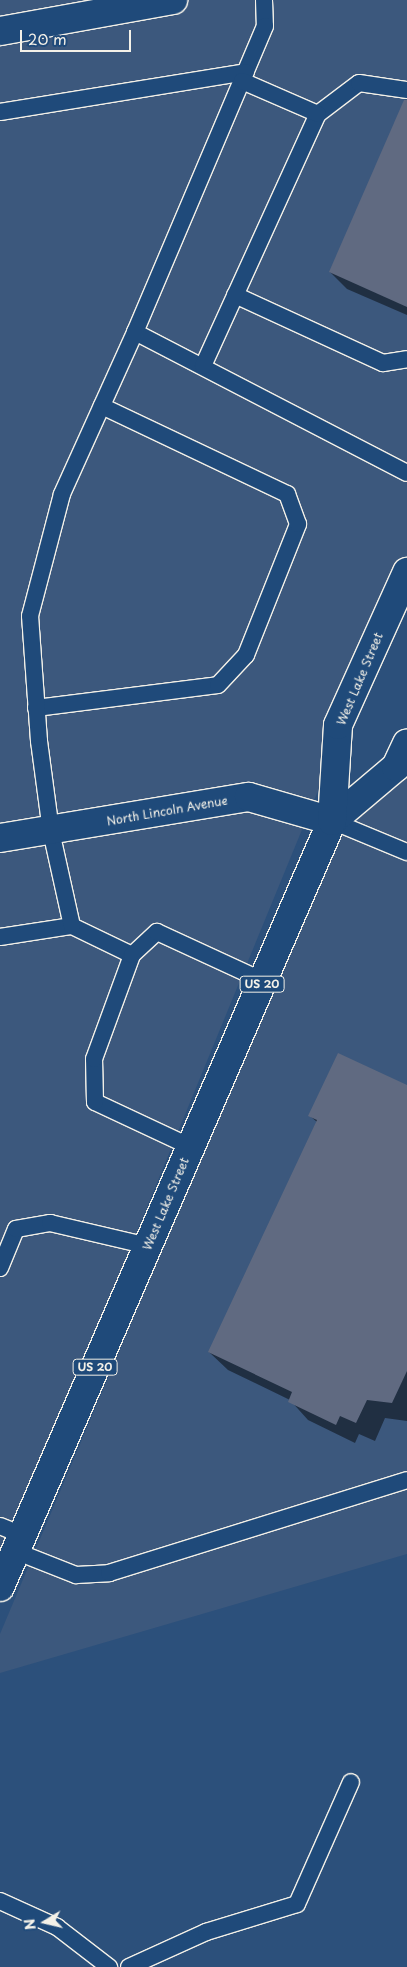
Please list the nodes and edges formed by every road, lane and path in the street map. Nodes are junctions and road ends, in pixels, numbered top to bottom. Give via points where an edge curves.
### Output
1 (172, 0) edge
2 (264, 0) edge
3 (0, 30) edge
4 (244, 76) junction
5 (407, 90) edge
6 (0, 112) edge
7 (318, 114) junction
8 (235, 295) junction
9 (135, 332) junction
10 (407, 359) edge
11 (203, 366) junction
12 (102, 406) junction
13 (407, 473) edge
14 (407, 572) edge
15 (36, 708) junction
16 (407, 743) edge
17 (332, 821) junction
18 (51, 830) junction
19 (0, 838) edge
20 (407, 852) edge
21 (72, 926) junction
22 (0, 936) edge
23 (132, 955) junction
24 (263, 981) junction
25 (191, 1147) junction
26 (8, 1230) edge
27 (148, 1246) junction
28 (0, 1268) edge
29 (407, 1480) edge
30 (12, 1537) edge
31 (0, 1586) edge
32 (351, 1782) dead end
33 (0, 1901) edge
34 (109, 1967) edge
35 (129, 1967) edge

1 - 3 main road
2 - 4 lane via 265,26
4 - 6 lane
4 - 7 lane
4 - 9 lane
5 - 7 lane via 359,83
7 - 8 lane
8 - 10 lane via 383,363
8 - 11 lane
9 - 11 lane
9 - 12 lane
11 - 13 lane
12 - 15 lane via 62,494 30,616
12 - 15 lane via 287,494 298,524 246,655 218,685
14 - 17 main road, West Lake Street / US 20 via 338,724
15 - 18 lane
16 - 17 main road, West Lake Street / US 20 via 396,766
17 - 18 main road, North Lincoln Avenue via 249,797
17 - 20 lane
17 - 24 main road, West Lake Street / US 20
18 - 19 main road, North Lincoln Avenue
18 - 21 lane
21 - 22 lane
21 - 23 lane
23 - 24 lane via 157,932
23 - 25 lane via 94,1059 95,1102
24 - 25 main road, West Lake Street / US 20
25 - 27 main road, West Lake Street / US 20
26 - 27 lane via 50,1223
26 - 28 lane
27 - 30 main road, West Lake Street / US 20
29 - 30 lane via 109,1573 76,1575
30 - 31 main road, West Lake Street / US 20
32 - 35 lane via 297,1904 206,1932
33 - 34 lane via 57,1927

